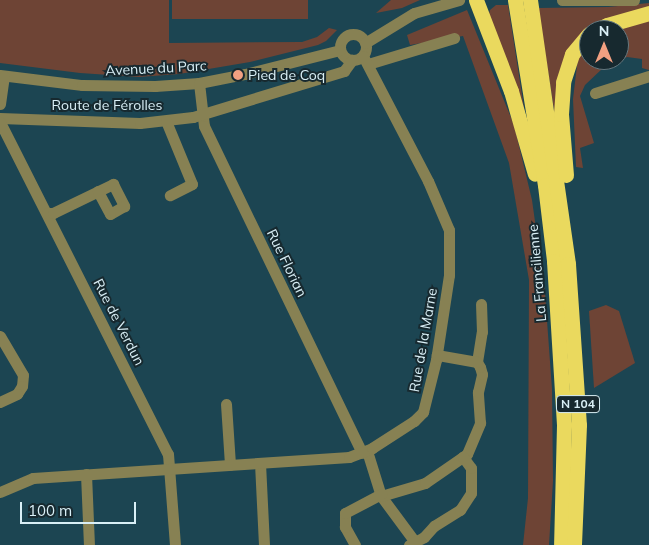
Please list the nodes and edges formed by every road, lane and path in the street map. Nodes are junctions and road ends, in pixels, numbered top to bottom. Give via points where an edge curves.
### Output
1 (459, 0) edge
2 (476, 0) edge
3 (515, 0) edge
4 (530, 0) edge
5 (562, 0) edge
6 (634, 0) edge
7 (649, 13) edge
8 (624, 20) edge
9 (454, 38) dead end
10 (365, 42) junction
11 (579, 44) edge
12 (340, 50) junction
13 (361, 60) junction
14 (2, 75) edge
15 (649, 76) edge
16 (199, 83) junction
17 (595, 93) dead end
18 (0, 104) edge
19 (203, 114) junction
20 (0, 118) edge
21 (166, 120) junction
22 (0, 122) edge
23 (98, 191) dead end
24 (170, 195) dead end
25 (48, 213) junction
26 (561, 262) junction
27 (481, 304) dead end
28 (0, 336) edge
29 (437, 355) junction
30 (477, 362) junction
31 (0, 402) edge
32 (226, 404) dead end
33 (365, 452) junction
34 (463, 457) junction
35 (260, 463) junction
36 (230, 465) junction
37 (171, 469) junction
38 (86, 474) junction
39 (0, 492) edge
40 (381, 495) junction
41 (412, 544) edge
42 (89, 545) edge
43 (176, 545) edge
44 (264, 545) edge
45 (355, 545) edge
46 (561, 545) edge
47 (574, 545) edge

1 - 10 street via 414,13
2 - 26 highway via 511,91 535,174 544,229
3 - 26 highway, La Francilienne / N 104
4 - 26 highway, La Francilienne / N 104
5 - 6 street
7 - 8 highway
9 - 13 street, Route de Férolles
10 - 12 street via 357,35 349,35 340,42
10 - 13 street via 366,50
11 - 26 highway via 570,59 562,90 562,141 572,243
12 - 13 street via 344,58
12 - 16 street, Avenue du Parc
13 - 19 street, Route de Férolles via 344,71
13 - 29 street, Rue de la Marne via 428,182 449,230 449,275
14 - 16 street, Avenue du Parc via 82,85
14 - 18 street
15 - 17 street
16 - 19 street, Rue Florian
19 - 21 street, Route de Férolles
19 - 33 street, Rue Florian via 204,126
20 - 21 street, Route de Férolles via 115,123
21 - 24 street via 192,184
22 - 25 street, Rue de Verdun via 35,194
23 - 25 street
25 - 37 street, Rue de Verdun via 164,443
26 - 46 highway, La Francilienne / N 104 via 564,426
26 - 47 highway, La Francilienne / N 104 via 579,425
27 - 30 street via 482,332
28 - 31 street via 23,375 17,394
29 - 30 street
29 - 33 street, Rue de la Marne via 423,412
30 - 34 street via 482,374 478,392 480,423 468,454
32 - 36 street
33 - 35 street, Rue de la Marne via 349,457
33 - 40 street, Rue Florian
34 - 40 street via 425,483
34 - 41 street via 471,468 472,493 460,510
35 - 36 street, Rue de la Marne
35 - 44 street
36 - 37 street, Rue de la Marne
37 - 38 street, Rue de la Marne
37 - 43 street, Rue de Verdun
38 - 39 street, Rue de la Marne via 34,478
38 - 42 street
40 - 41 street, Rue Florian
40 - 45 street via 345,514 345,527

